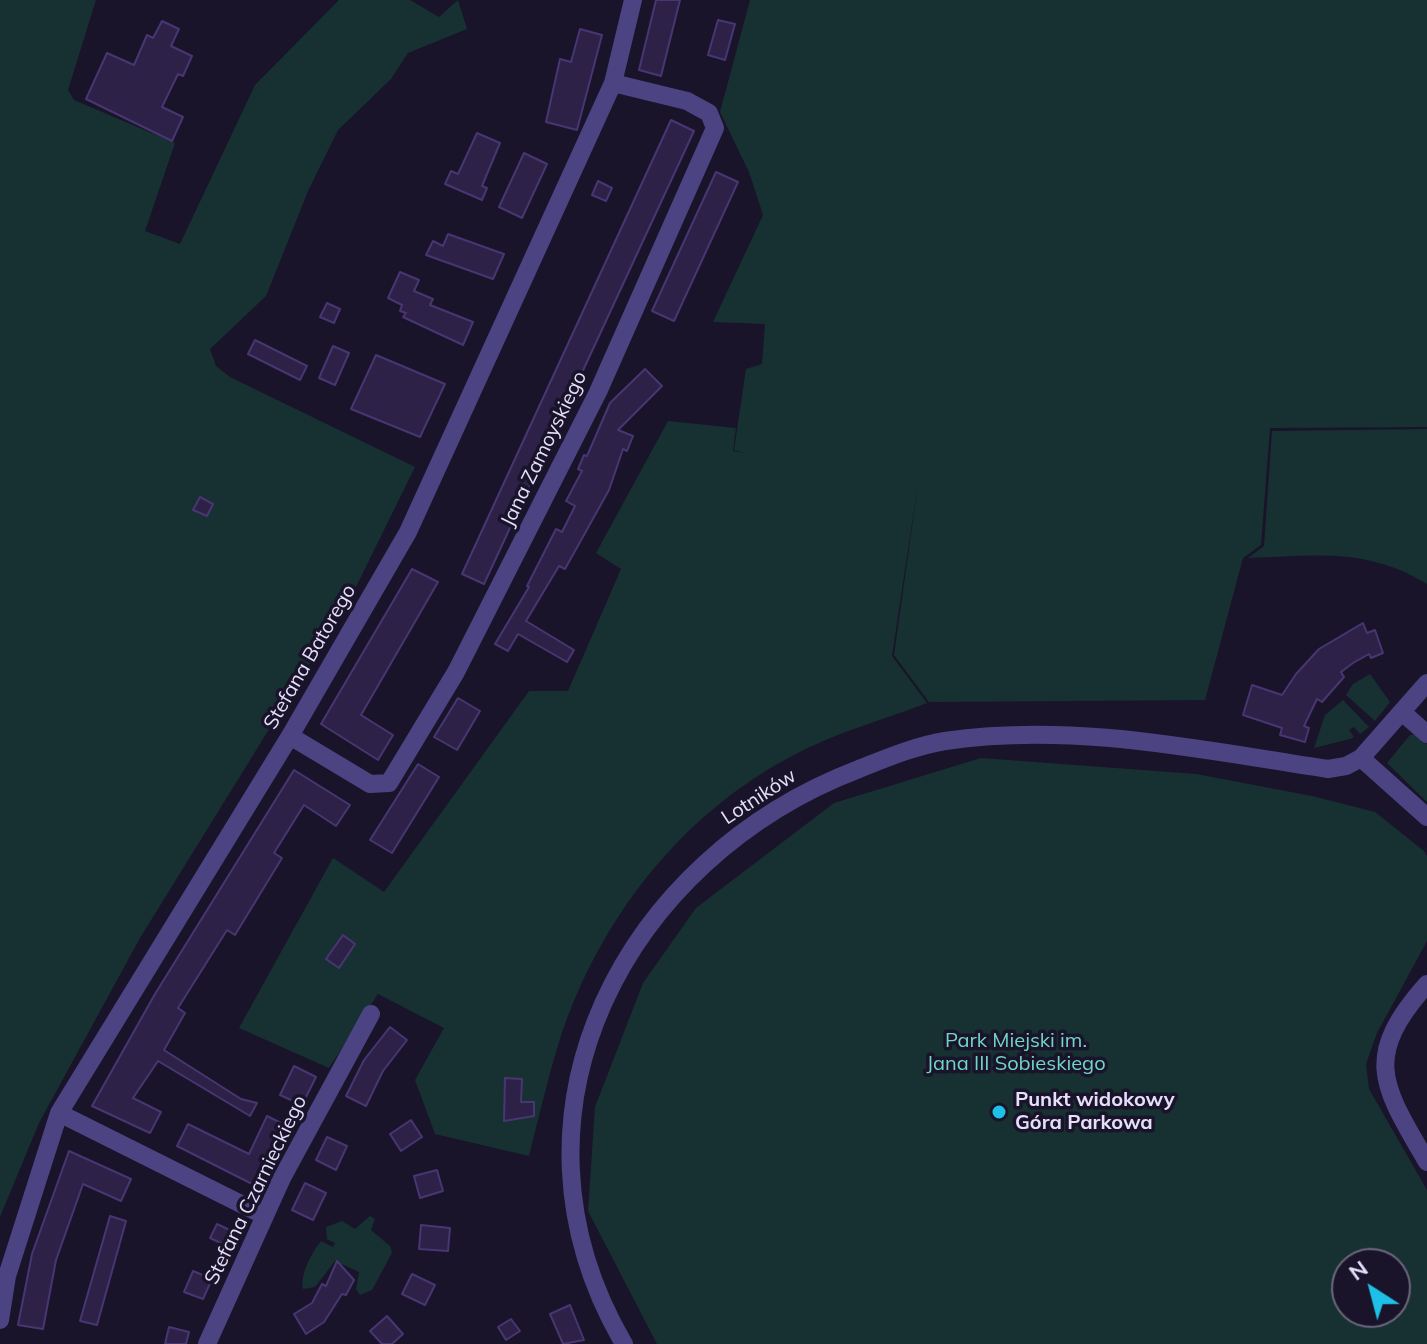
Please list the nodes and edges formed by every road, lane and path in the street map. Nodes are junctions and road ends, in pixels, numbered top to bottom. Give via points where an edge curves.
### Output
1 (633, 0) edge
2 (613, 83) junction
3 (1427, 683) edge
4 (1402, 712) junction
5 (1427, 734) edge
6 (290, 736) junction
7 (1361, 758) junction
8 (1427, 817) edge
9 (1427, 984) edge
10 (371, 1014) dead end
11 (59, 1113) junction
12 (1427, 1162) edge
13 (265, 1216) junction
14 (0, 1320) edge
15 (622, 1343) edge
16 (207, 1344) edge

1 - 2 street, Stefana Batorego
2 - 6 street, Stefana Batorego via 408,532
2 - 6 street, Jana Zamoyskiego via 687,101 709,113 715,128 598,392 456,672 389,783 370,784
3 - 4 street
4 - 5 street
4 - 7 street
6 - 11 street, Stefana Batorego
7 - 8 street
7 - 15 street, Lotników via 1328,769 1134,740 1013,733 905,751 823,782 746,827 704,864 613,977 580,1075 569,1180 584,1254
9 - 12 street via 1393,1032 1384,1064 1393,1102
10 - 13 street, Stefana Czarnieckiego
11 - 13 street
11 - 14 street, Stefana Batorego via 7,1276
13 - 16 street, Stefana Czarnieckiego

